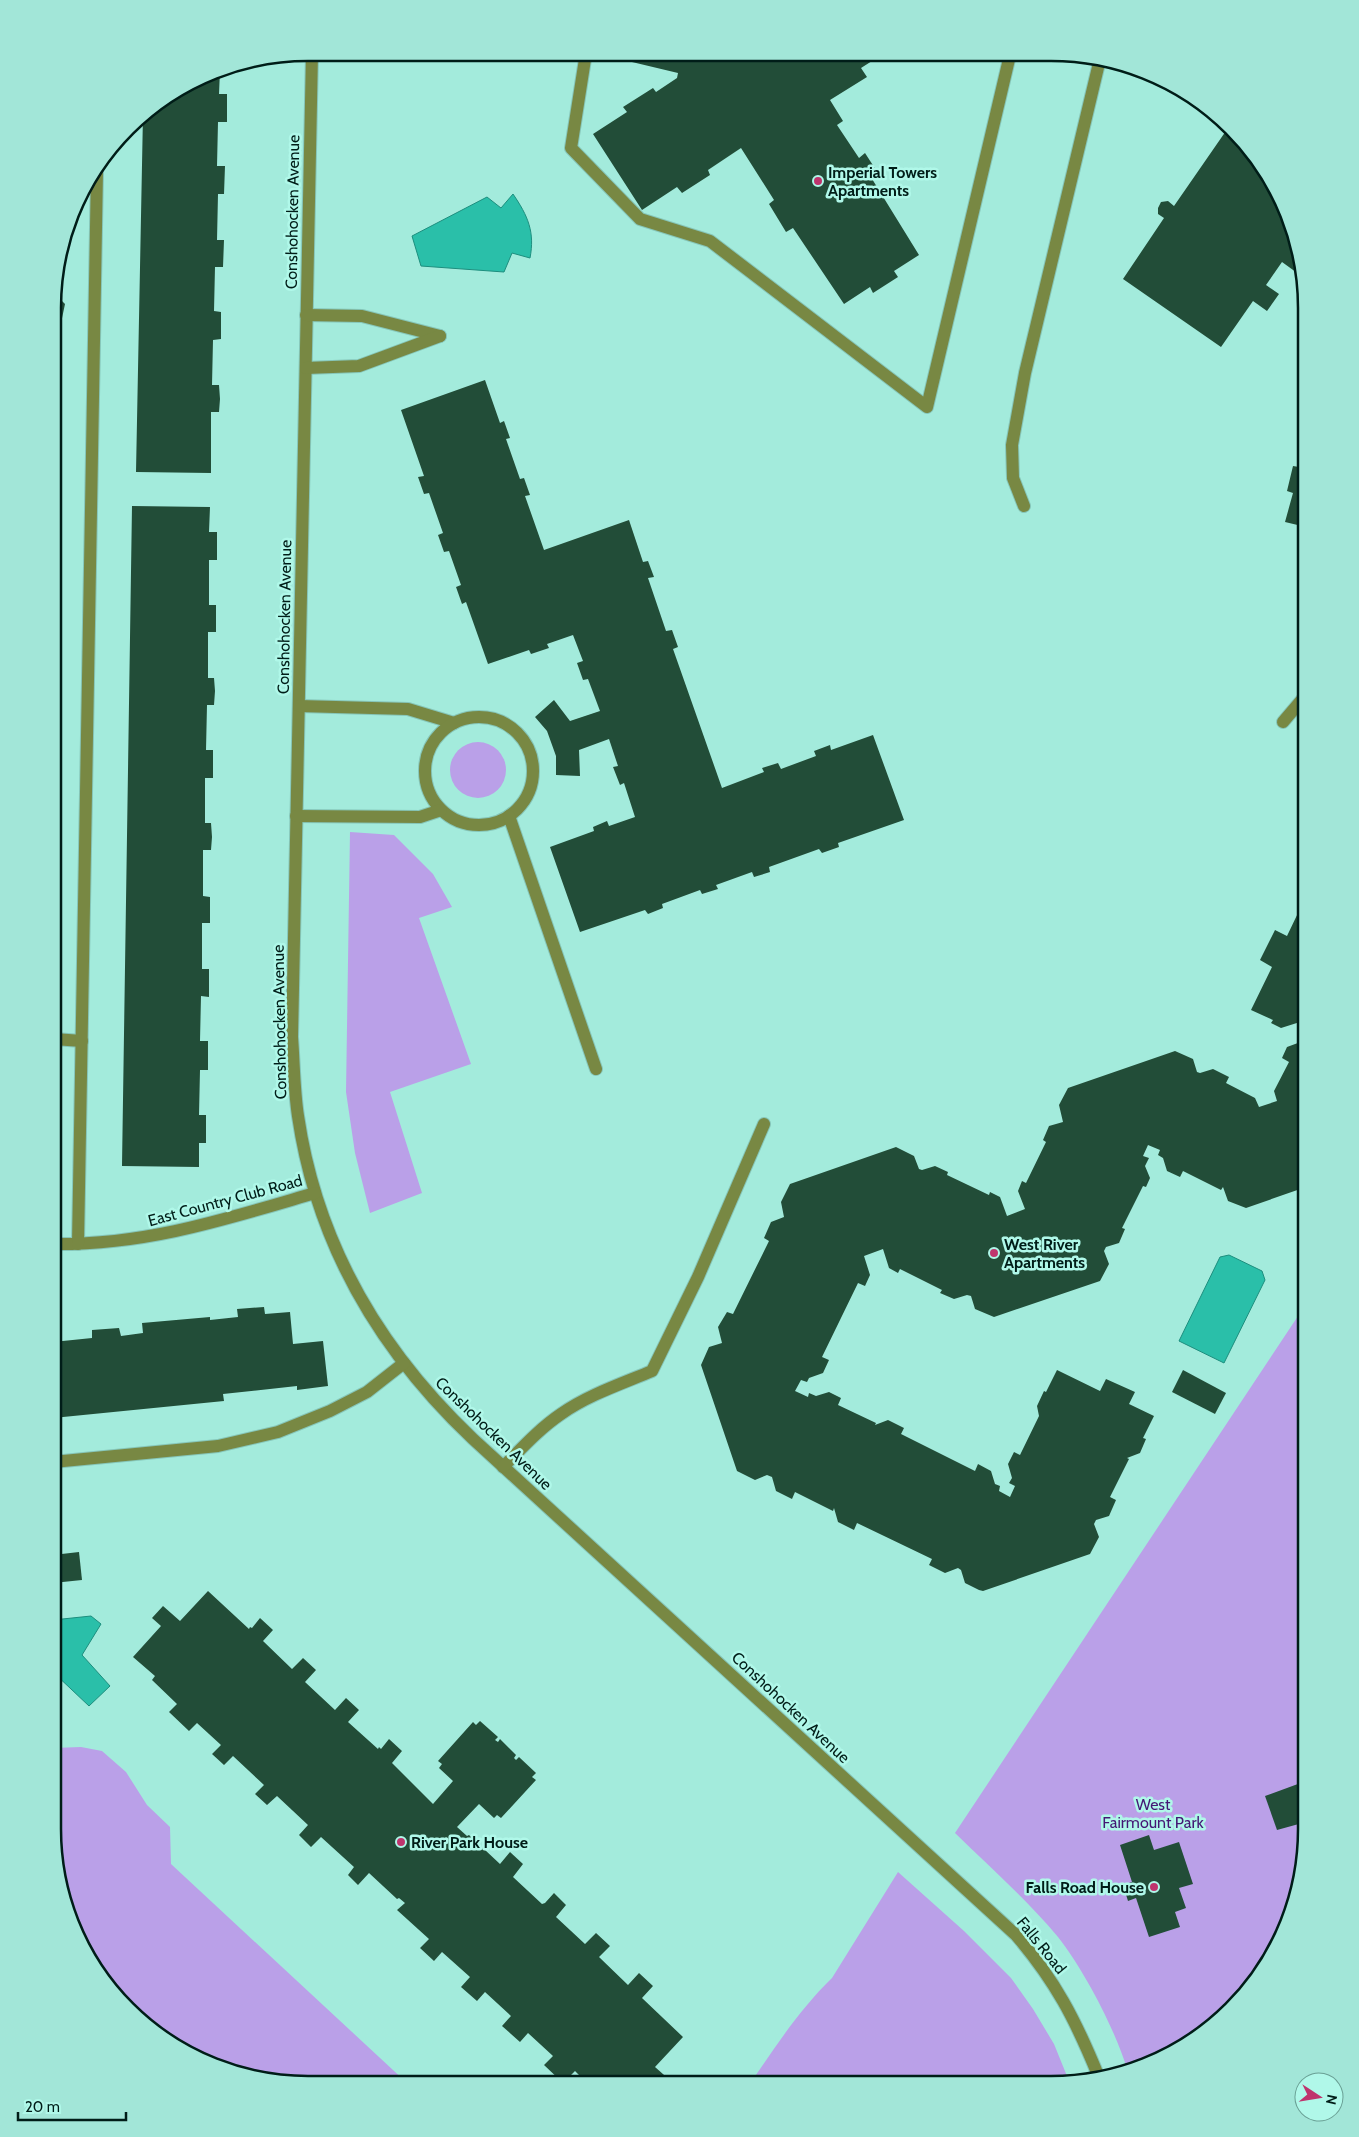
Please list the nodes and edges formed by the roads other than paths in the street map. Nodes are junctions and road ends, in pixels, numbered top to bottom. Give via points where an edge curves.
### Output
1 (312, 61) edge
2 (585, 61) edge
3 (1008, 61) edge
4 (1098, 66) edge
5 (97, 181) edge
6 (306, 315) junction
7 (306, 368) junction
8 (1024, 506) dead end
9 (1298, 704) edge
10 (299, 706) junction
11 (454, 722) junction
12 (1283, 722) dead end
13 (441, 810) junction
14 (296, 816) junction
15 (509, 816) junction
16 (61, 1039) edge
17 (82, 1041) junction
18 (596, 1069) dead end
19 (764, 1124) dead end
20 (315, 1193) junction
21 (61, 1244) edge
22 (78, 1244) junction
23 (404, 1363) junction
24 (61, 1461) edge
25 (503, 1467) junction
26 (932, 1856) joint
27 (1097, 2071) edge

1 - 6 street, Conshohocken Avenue
2 - 3 street via 571,148 640,219 710,241 927,407
4 - 8 street via 1025,373 1012,445 1013,478
5 - 17 street
6 - 7 street, Conshohocken Avenue
6 - 7 street via 362,316 440,336 359,366
7 - 10 street, Conshohocken Avenue
9 - 12 street
10 - 11 street via 408,709
10 - 14 street, Conshohocken Avenue
11 - 13 street via 432,742 426,760 425,778 430,796
11 - 15 street via 477,716 494,718 522,738 530,754 533,771 530,788 522,804
13 - 14 street via 420,817
13 - 15 street via 456,821 474,825 492,824
14 - 20 street, Conshohocken Avenue via 292,1037 298,1115
15 - 18 street
16 - 17 street
17 - 22 street
19 - 25 street via 698,1278 652,1372 590,1397 561,1414
20 - 22 street, East Country Club Road via 163,1235
20 - 23 street, Conshohocken Avenue via 347,1276 361,1302
21 - 22 street, East Country Club Road
23 - 24 street via 367,1392 278,1432 218,1446
23 - 25 street, Conshohocken Avenue via 450,1417
25 - 26 street, Conshohocken Avenue
26 - 27 street, Falls Road via 1016,1935 1041,1964 1080,2031

